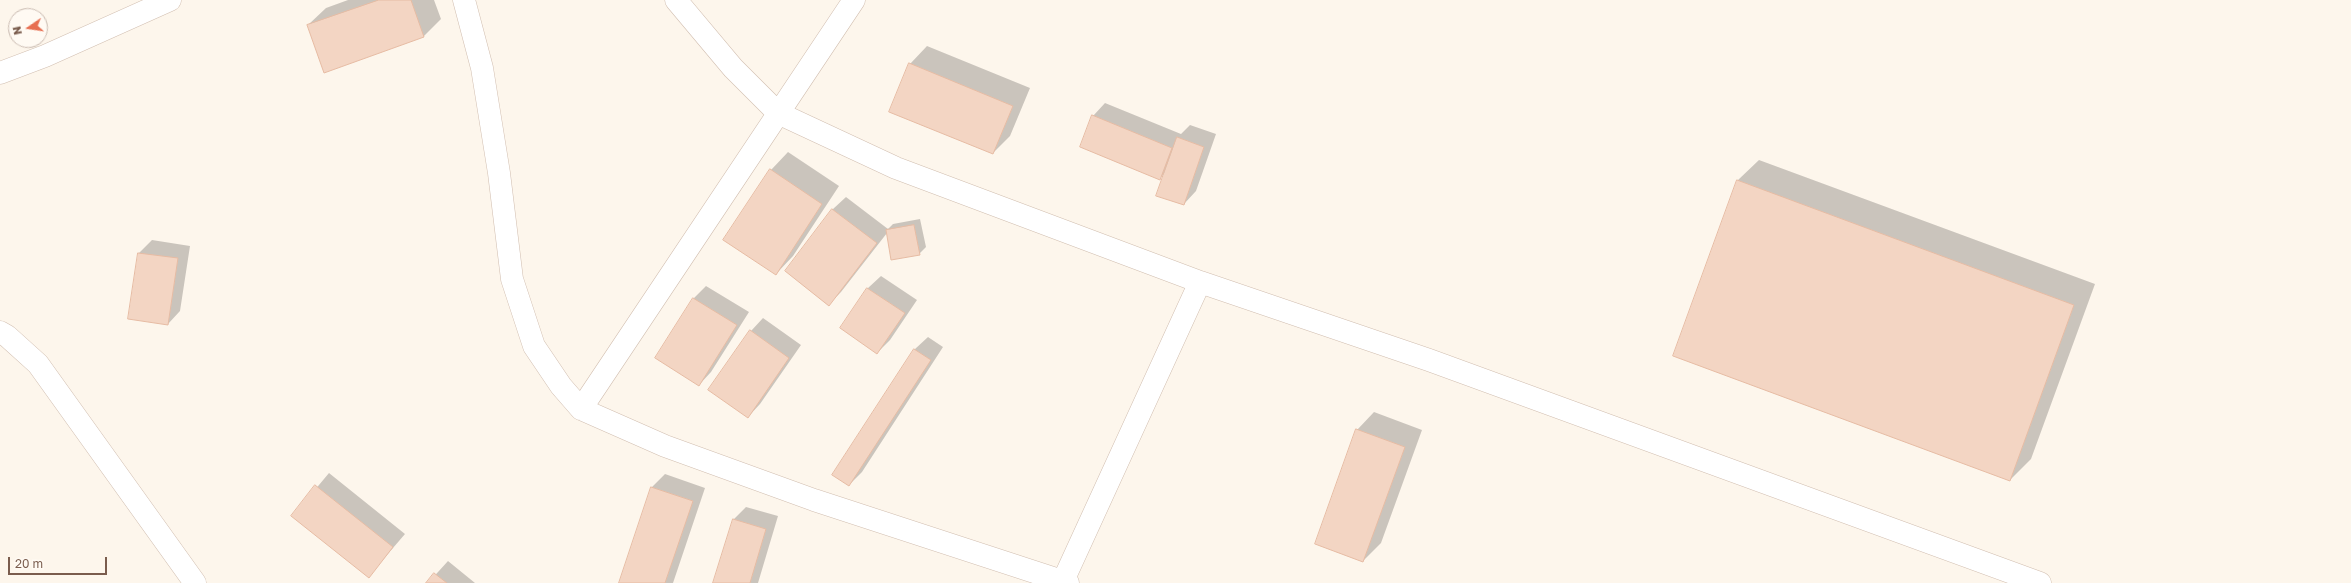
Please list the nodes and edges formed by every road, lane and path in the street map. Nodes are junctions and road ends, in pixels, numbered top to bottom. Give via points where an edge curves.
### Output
1 (170, 0) edge
2 (464, 0) edge
3 (676, 0) edge
4 (854, 0) edge
5 (0, 73) edge
6 (778, 113) junction
7 (1200, 282) junction
8 (0, 332) edge
9 (581, 409) junction
10 (1065, 582) edge
11 (195, 583) edge
12 (2040, 583) edge

1 - 5 street via 45,56
2 - 9 street via 483,76 499,173 512,279 534,346 561,386
3 - 6 street via 733,68
4 - 6 street
6 - 7 street via 896,168
6 - 9 street
7 - 10 street
7 - 12 street via 1451,368
8 - 11 street via 38,364
9 - 10 street via 665,446 769,484

